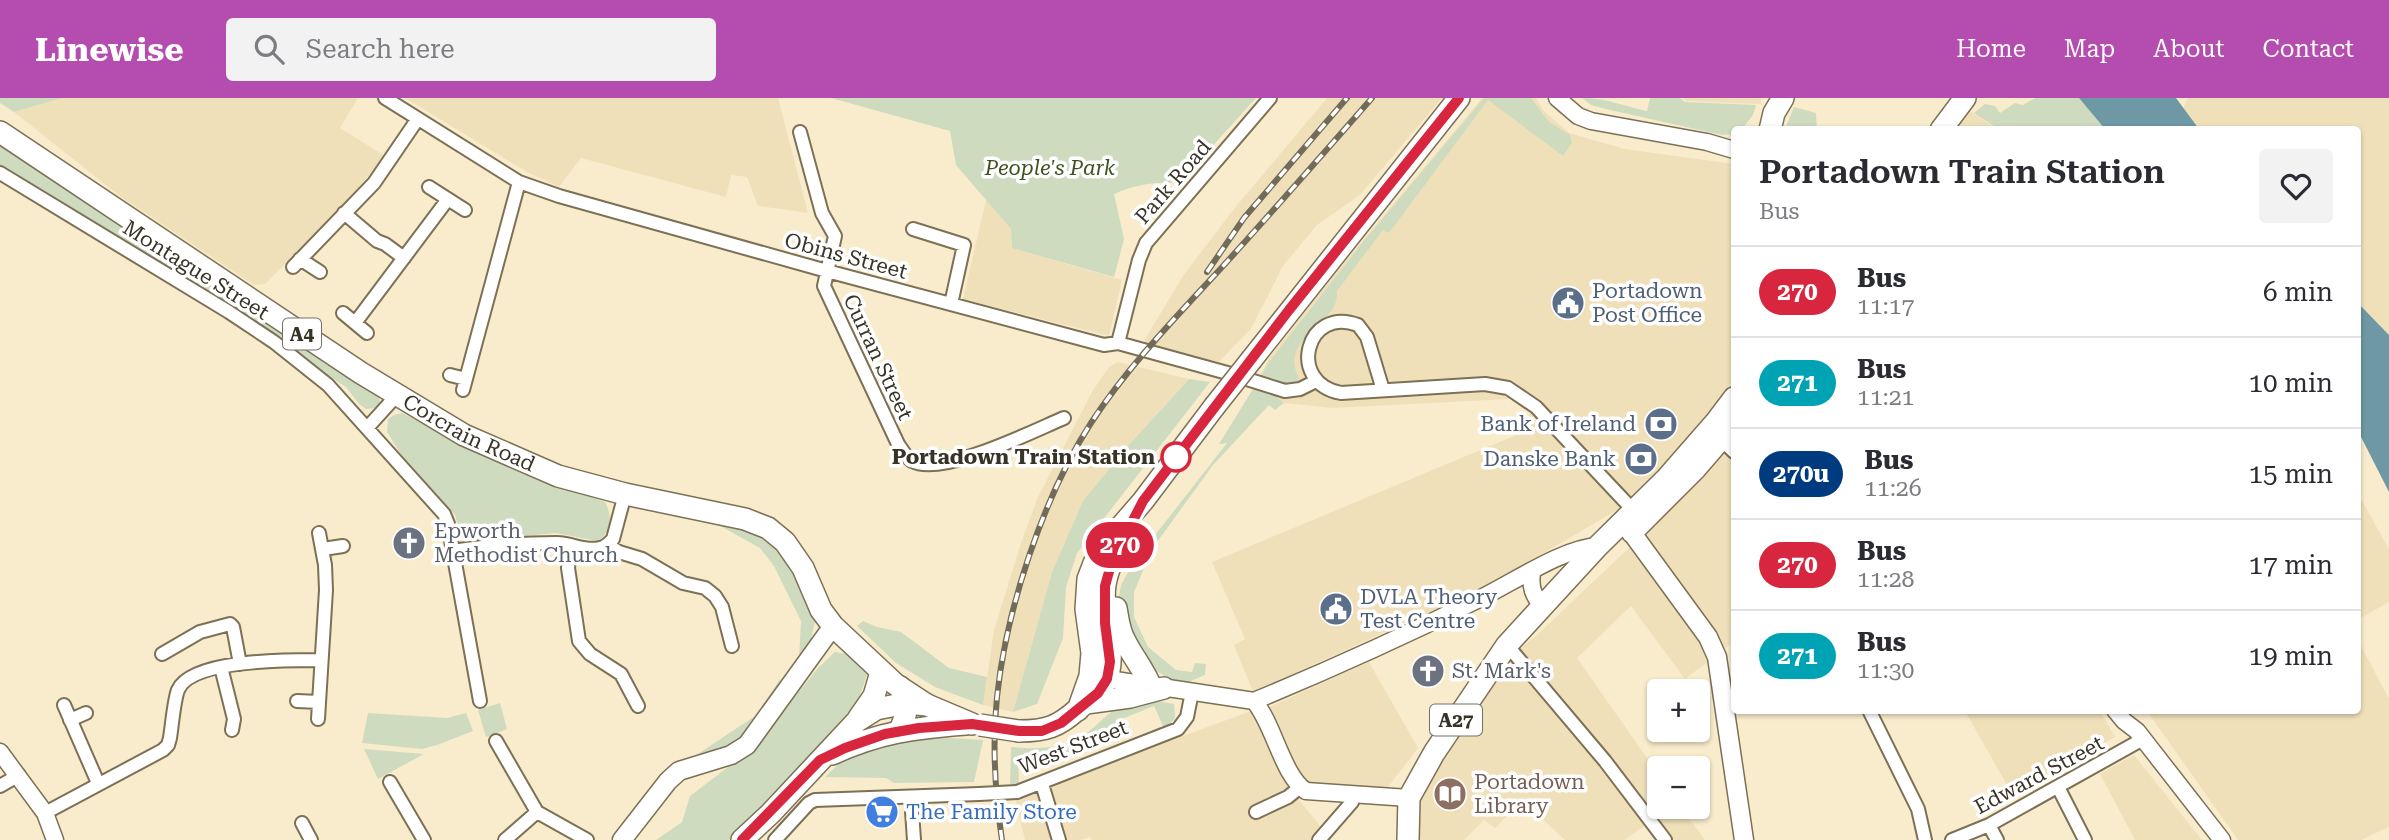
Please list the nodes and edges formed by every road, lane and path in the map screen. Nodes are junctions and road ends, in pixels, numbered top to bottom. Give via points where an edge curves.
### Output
1 (385, 98) edge
2 (1269, 98) edge
3 (1459, 98) edge
4 (1783, 98) edge
5 (1948, 98) edge
6 (1965, 98) edge
7 (1562, 101) edge
8 (417, 120) junction
9 (1767, 126) edge
10 (1943, 126) edge
11 (1944, 126) edge
12 (0, 132) edge
13 (800, 132) dead end
14 (1707, 142) junction
15 (1731, 142) edge
16 (1731, 149) edge
17 (0, 173) edge
18 (519, 182) junction
19 (429, 187) dead end
20 (448, 199) junction
21 (465, 210) dead end
22 (344, 213) junction
23 (913, 229) dead end
24 (404, 258) junction
25 (827, 271) junction
26 (320, 272) dead end
27 (951, 304) junction
28 (343, 313) dead end
29 (355, 323) junction
30 (367, 333) dead end
31 (1118, 344) junction
32 (450, 375) dead end
33 (1316, 381) junction
34 (1383, 390) junction
35 (397, 395) junction
36 (1731, 402) edge
37 (1064, 418) dead end
38 (368, 428) junction
39 (1730, 439) edge
40 (625, 494) junction
41 (1139, 508) junction
42 (1634, 511) junction
43 (319, 533) dead end
44 (1632, 533) junction
45 (571, 545) junction
46 (608, 545) junction
47 (343, 546) dead end
48 (1598, 546) junction
49 (323, 549) junction
50 (453, 551) junction
51 (1532, 572) junction
52 (1560, 589) junction
53 (1542, 607) junction
54 (833, 626) junction
55 (1507, 645) junction
56 (732, 646) dead end
57 (162, 654) dead end
58 (321, 660) junction
59 (240, 664) junction
60 (221, 667) junction
61 (881, 672) junction
62 (1099, 678) junction
63 (1158, 688) junction
64 (1192, 692) junction
65 (912, 699) junction
66 (297, 701) dead end
67 (480, 701) dead end
68 (319, 702) junction
69 (1259, 703) junction
70 (1082, 704) junction
71 (64, 705) dead end
72 (638, 706) dead end
73 (86, 713) dead end
74 (1871, 714) edge
75 (318, 719) dead end
76 (70, 720) junction
77 (857, 721) junction
78 (2128, 721) edge
79 (976, 724) junction
80 (232, 730) dead end
81 (900, 730) junction
82 (496, 741) dead end
83 (0, 752) edge
84 (820, 760) junction
85 (19, 775) junction
86 (390, 782) dead end
87 (98, 783) junction
88 (1042, 784) junction
89 (0, 786) edge
90 (1300, 787) junction
91 (2058, 787) junction
92 (1354, 795) junction
93 (911, 797) junction
94 (1409, 797) junction
95 (537, 812) junction
96 (1256, 812) dead end
97 (45, 813) junction
98 (302, 823) dead end
99 (1989, 825) junction
100 (55, 840) edge
101 (311, 840) edge
102 (424, 840) edge
103 (505, 840) edge
104 (587, 840) edge
105 (622, 840) edge
106 (742, 840) edge
107 (775, 840) edge
108 (914, 840) edge
109 (1059, 840) edge
110 (1319, 840) edge
111 (1408, 840) edge
112 (1665, 840) edge
113 (1744, 840) edge
114 (1925, 840) edge
115 (1952, 840) edge
116 (1997, 840) edge
117 (2085, 840) edge
118 (2222, 840) edge

1 - 8 street, Obins Street
2 - 31 street, Park Road via 1146,243
3 - 41 main road, bridge
4 - 9 main road
5 - 10 main road
6 - 11 main road
7 - 14 street via 1591,121
8 - 18 street, Obins Street
8 - 22 street via 374,183
12 - 35 main road, Corcrain Road / A4
13 - 25 street via 822,213 835,236
14 - 15 street
14 - 16 street
17 - 38 street, Montague Street via 274,342 328,385
18 - 25 street, Obins Street
18 - 32 street via 464,385
19 - 20 street
20 - 21 street
20 - 24 street
22 - 24 street
22 - 26 street via 297,263
23 - 27 street via 964,244
24 - 29 street
25 - 27 street, Obins Street
25 - 37 street, Curran Street via 824,286 898,444 913,461 959,460
27 - 31 street, Obins Street via 1104,345
28 - 29 street
29 - 30 street
31 - 33 street, Obins Street via 1285,391
33 - 34 street via 1341,393
33 - 34 street via 1308,364 1314,337 1327,323 1348,321 1367,337
34 - 42 street via 1485,384 1508,388 1536,407
35 - 38 street
35 - 40 main road, Corcrain Road / A4 via 464,435 558,476
36 - 42 main road, A27
38 - 50 street, Montague Street via 444,514
39 - 44 main road, A27
40 - 46 street
40 - 54 main road, Corcrain Road / A4 via 768,528 785,542 803,568
41 - 62 main road via 1107,540 1088,579 1086,609
41 - 63 main road via 1135,547 1119,579 1115,601 1125,641
42 - 48 main road, A27
43 - 49 street
44 - 52 main road, A27
44 - 113 main road via 1708,637 1717,657
45 - 46 street via 589,549
45 - 50 street
45 - 72 street via 568,568 579,641 621,674
46 - 56 street via 715,596
47 - 49 street
48 - 51 street via 1564,554
48 - 52 main road, A27
49 - 58 street via 327,590
50 - 67 street, Montague Street
51 - 53 street via 1530,585
51 - 69 street
52 - 53 main road, A27
53 - 55 main road, A27
54 - 61 main road, Corcrain Road / A4
54 - 105 main road via 747,745 731,755 679,771
55 - 94 main road, A27
55 - 112 street
57 - 59 street via 200,632 230,624
58 - 59 street
58 - 68 street
59 - 60 street
60 - 80 street via 234,719
60 - 87 street via 185,680 177,690 170,738 163,750
61 - 65 main road, Corcrain Road / A4
61 - 77 main road via 874,696
62 - 63 street
62 - 70 main road
63 - 64 street
63 - 70 main road
64 - 69 street
64 - 88 street, West Street via 1187,717 1178,729
65 - 77 main road via 876,709
65 - 79 main road, Corcrain Road
65 - 81 main road
66 - 68 street
68 - 75 street
69 - 90 street
70 - 79 main road, bridge via 1061,723 1042,731
71 - 76 street
73 - 76 street
74 - 114 street via 1918,810
76 - 87 street
77 - 84 main road
78 - 91 street, Edward Street
78 - 118 street
79 - 81 main road
81 - 84 main road
82 - 95 street
83 - 85 street
84 - 106 main road
85 - 89 street
85 - 97 street
86 - 102 street
87 - 97 street
88 - 93 street, West Street, bridge via 1017,792
88 - 109 street
90 - 92 street
90 - 96 street
91 - 99 street, Edward Street
91 - 117 street
92 - 94 street
92 - 110 street
93 - 107 street, West Street via 815,800
93 - 108 street
94 - 111 main road, A27
95 - 103 street
95 - 104 street
97 - 100 street
98 - 101 street
99 - 115 street, Edward Street
99 - 116 street

